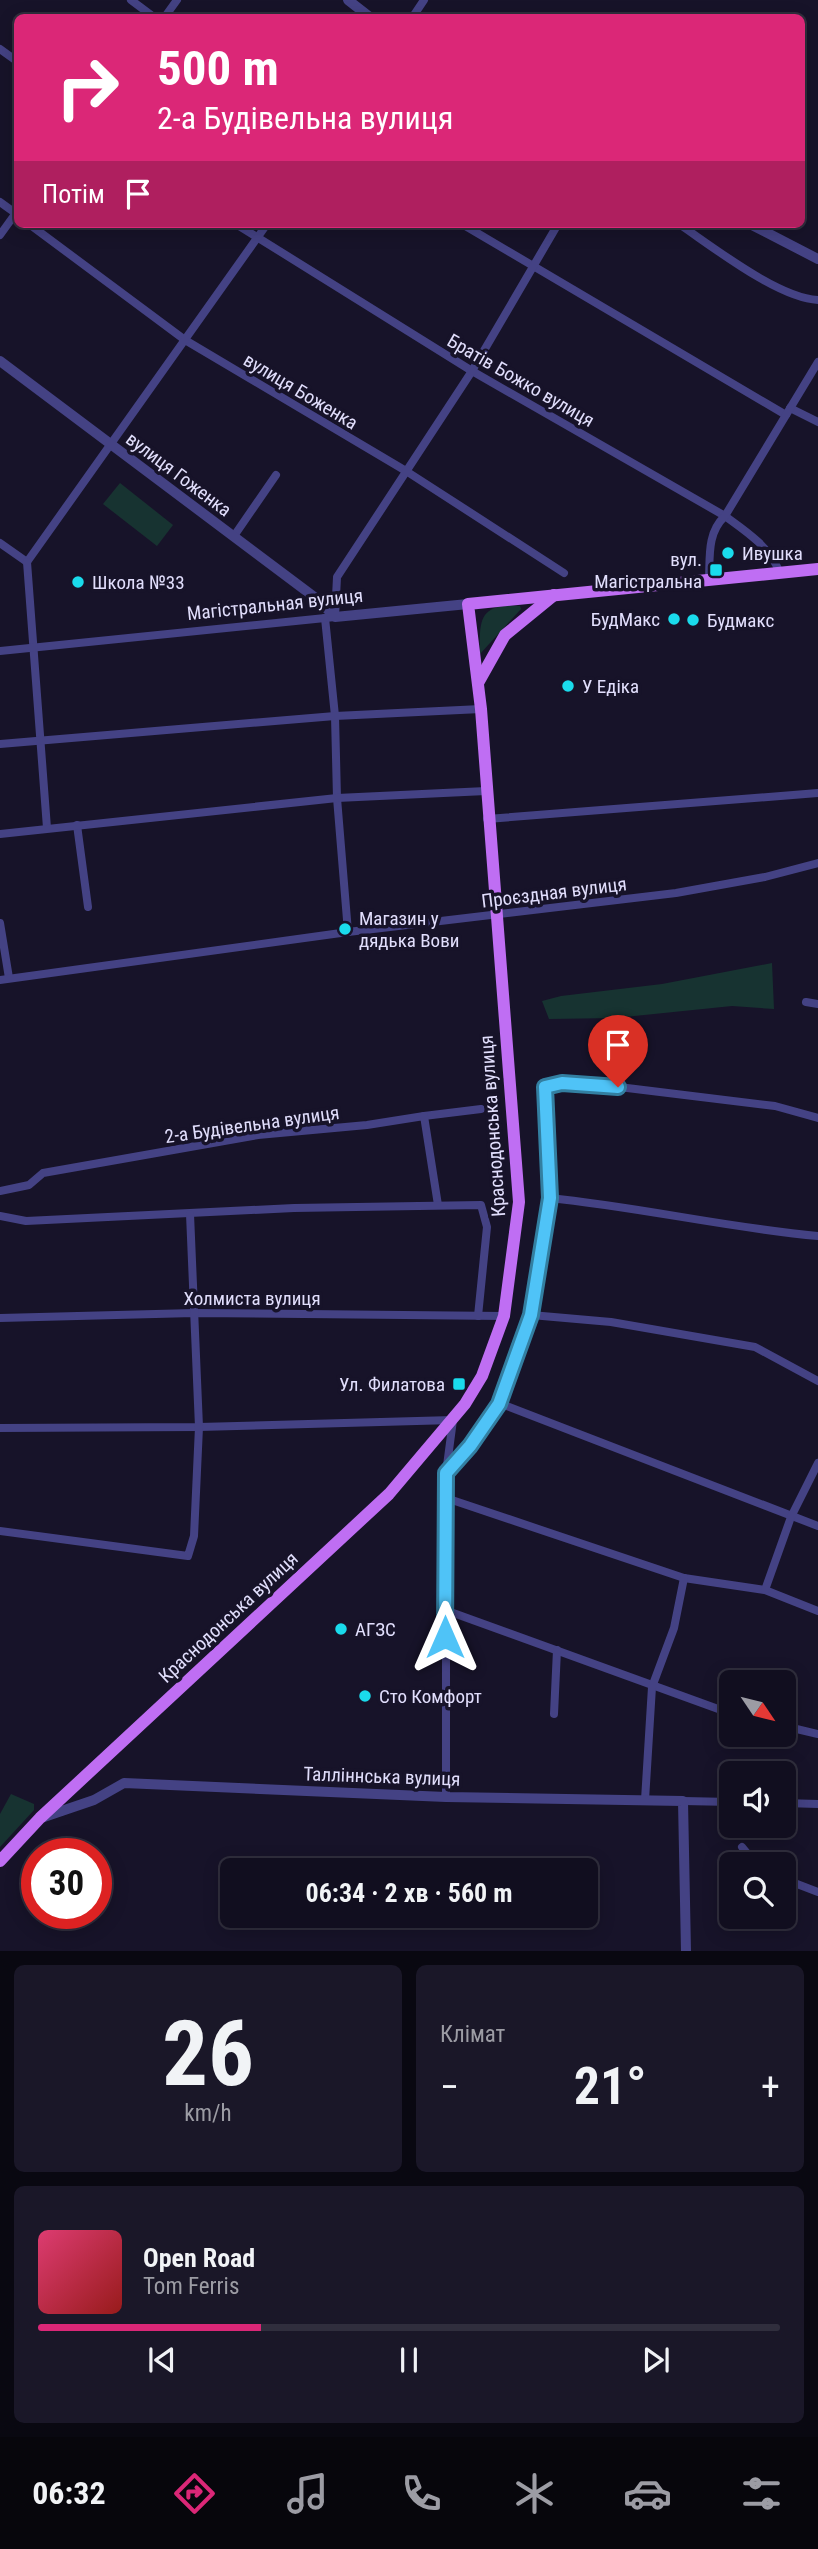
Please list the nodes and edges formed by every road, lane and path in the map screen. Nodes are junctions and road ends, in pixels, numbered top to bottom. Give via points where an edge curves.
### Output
1 (131, 0) edge
2 (348, 0) edge
3 (150, 14) edge
4 (366, 14) edge
5 (14, 217) edge
6 (34, 228) edge
7 (241, 228) edge
8 (264, 228) edge
9 (468, 228) edge
10 (555, 228) edge
11 (685, 228) edge
12 (758, 228) edge
13 (0, 235) edge
14 (256, 239) junction
15 (818, 259) edge
16 (531, 267) junction
17 (818, 300) edge
18 (185, 340) junction
19 (0, 361) edge
20 (818, 362) edge
21 (472, 371) junction
22 (788, 412) junction
23 (818, 422) edge
24 (110, 444) junction
25 (406, 471) junction
26 (276, 475) dead end
27 (724, 516) junction
28 (234, 536) junction
29 (0, 542) edge
30 (27, 562) junction
31 (818, 569) edge
32 (564, 573) dead end
33 (780, 573) junction
34 (709, 580) junction
35 (554, 595) junction
36 (467, 604) junction
37 (330, 617) junction
38 (34, 648) junction
39 (0, 651) edge
40 (477, 683) junction
41 (481, 709) junction
42 (335, 716) junction
43 (41, 741) junction
44 (0, 744) edge
45 (486, 791) junction
46 (818, 793) edge
47 (337, 798) junction
48 (487, 819) junction
49 (77, 825) junction
50 (47, 828) junction
51 (0, 834) edge
52 (818, 863) edge
53 (88, 907) dead end
54 (496, 915) junction
55 (0, 923) edge
56 (348, 932) junction
57 (4, 979) edge
58 (806, 1002) dead end
59 (818, 1004) edge
60 (481, 1109) dead end
61 (424, 1116) junction
62 (818, 1118) edge
63 (0, 1191) edge
64 (550, 1198) junction
65 (438, 1205) junction
66 (190, 1214) junction
67 (0, 1216) edge
68 (818, 1236) edge
69 (194, 1313) junction
70 (531, 1315) junction
71 (478, 1316) junction
72 (504, 1316) junction
73 (0, 1318) edge
74 (818, 1381) edge
75 (499, 1404) junction
76 (453, 1420) junction
77 (199, 1427) junction
78 (0, 1428) edge
79 (818, 1463) edge
80 (446, 1473) junction
81 (446, 1498) junction
82 (791, 1517) junction
83 (818, 1525) edge
84 (0, 1531) edge
85 (684, 1578) junction
86 (765, 1590) junction
87 (445, 1610) junction
88 (818, 1611) edge
89 (557, 1650) junction
90 (652, 1686) junction
91 (719, 1709) edge
92 (554, 1714) dead end
93 (796, 1729) edge
94 (818, 1734) edge
95 (818, 1794) edge
96 (446, 1797) junction
97 (645, 1801) junction
98 (683, 1801) junction
99 (719, 1802) edge
100 (796, 1803) edge
101 (816, 1804) edge
102 (40, 1818) junction
103 (742, 1847) dead end
104 (746, 1852) edge
105 (0, 1861) edge
106 (796, 1884) edge
107 (818, 1892) edge
108 (686, 1951) edge

1 - 3 street
2 - 4 street
5 - 13 street
6 - 18 street, вулиця Боженка
7 - 14 street, Братів Божко вулиця
8 - 14 street
9 - 16 street
10 - 16 street
11 - 17 street via 755,275
12 - 15 street
14 - 18 street
14 - 21 street, Братів Божко вулиця
16 - 21 street
16 - 22 street
18 - 24 street
18 - 25 street, вулиця Боженка
19 - 24 street, вулиця Гоженка
20 - 22 street
21 - 25 street
21 - 27 street, Братів Божко вулиця
22 - 23 street
22 - 27 street
24 - 28 street, вулиця Гоженка
24 - 30 street
25 - 32 street, вулиця Боженка
25 - 37 street via 337,577
26 - 28 street
27 - 33 street, Братів Божко вулиця via 756,539 774,558
27 - 34 street via 710,539
28 - 37 street, вулиця Гоженка via 317,599
29 - 30 street
30 - 38 street
31 - 33 main road
33 - 34 main road
34 - 35 main road, Магістральная вулиця
35 - 36 main road, Магістральная вулиця
35 - 40 main road via 505,635
36 - 37 street, Магістральная вулиця
36 - 40 main road, Краснодонська вулиця
37 - 38 street, Магістральная вулиця
37 - 42 street
38 - 39 street, Магістральная вулиця
38 - 43 street
40 - 41 main road, Краснодонська вулиця
41 - 42 street
41 - 45 main road, Краснодонська вулиця
42 - 43 street
42 - 47 street
43 - 44 street
43 - 50 street
45 - 47 street
45 - 48 main road, Краснодонська вулиця
46 - 48 street
47 - 49 street
47 - 56 street
48 - 54 main road, Краснодонська вулиця
49 - 50 street
49 - 53 street
50 - 51 street
52 - 54 street, Проєздная вулиця via 676,892
54 - 56 street, Проєздная вулиця
54 - 72 main road, Краснодонська вулиця via 519,1202
55 - 57 street
56 - 57 street, Проєздная вулиця
58 - 59 street
60 - 61 street, 2-а Будівельна вулиця
61 - 63 street, 2-а Будівельна вулиця via 258,1136 43,1173 29,1185
61 - 65 street
62 - 64 street via 775,1106 618,1087 562,1083 545,1087
64 - 68 street
64 - 70 street
65 - 66 street
65 - 71 street via 481,1205 487,1227
66 - 67 street via 26,1221
66 - 69 street
69 - 71 street, Холмиста вулиця
69 - 73 street, Холмиста вулиця
69 - 77 street
70 - 74 street via 611,1322 755,1348
70 - 75 street
71 - 72 street, Холмиста вулиця
72 - 76 main road, Краснодонська вулиця via 482,1376
75 - 80 street
75 - 82 street
76 - 77 street
76 - 80 street
76 - 102 main road, Краснодонська вулиця via 389,1494
77 - 78 street
77 - 84 street via 194,1536 188,1556
79 - 82 street
80 - 81 street
81 - 85 street
81 - 87 street
82 - 83 street
82 - 86 street
85 - 86 street
85 - 90 street via 674,1628
86 - 88 street
87 - 89 street
87 - 96 street
89 - 90 street
89 - 92 street
90 - 91 street
90 - 97 street
93 - 94 street
95 - 101 street
96 - 97 street, Талліннська вулиця
96 - 102 street, Талліннська вулиця via 124,1783 94,1800
97 - 98 street, Талліннська вулиця
98 - 99 street, Талліннська вулиця
98 - 108 street
100 - 101 street
102 - 105 main road, Краснодонська вулиця
103 - 104 street
106 - 107 street

